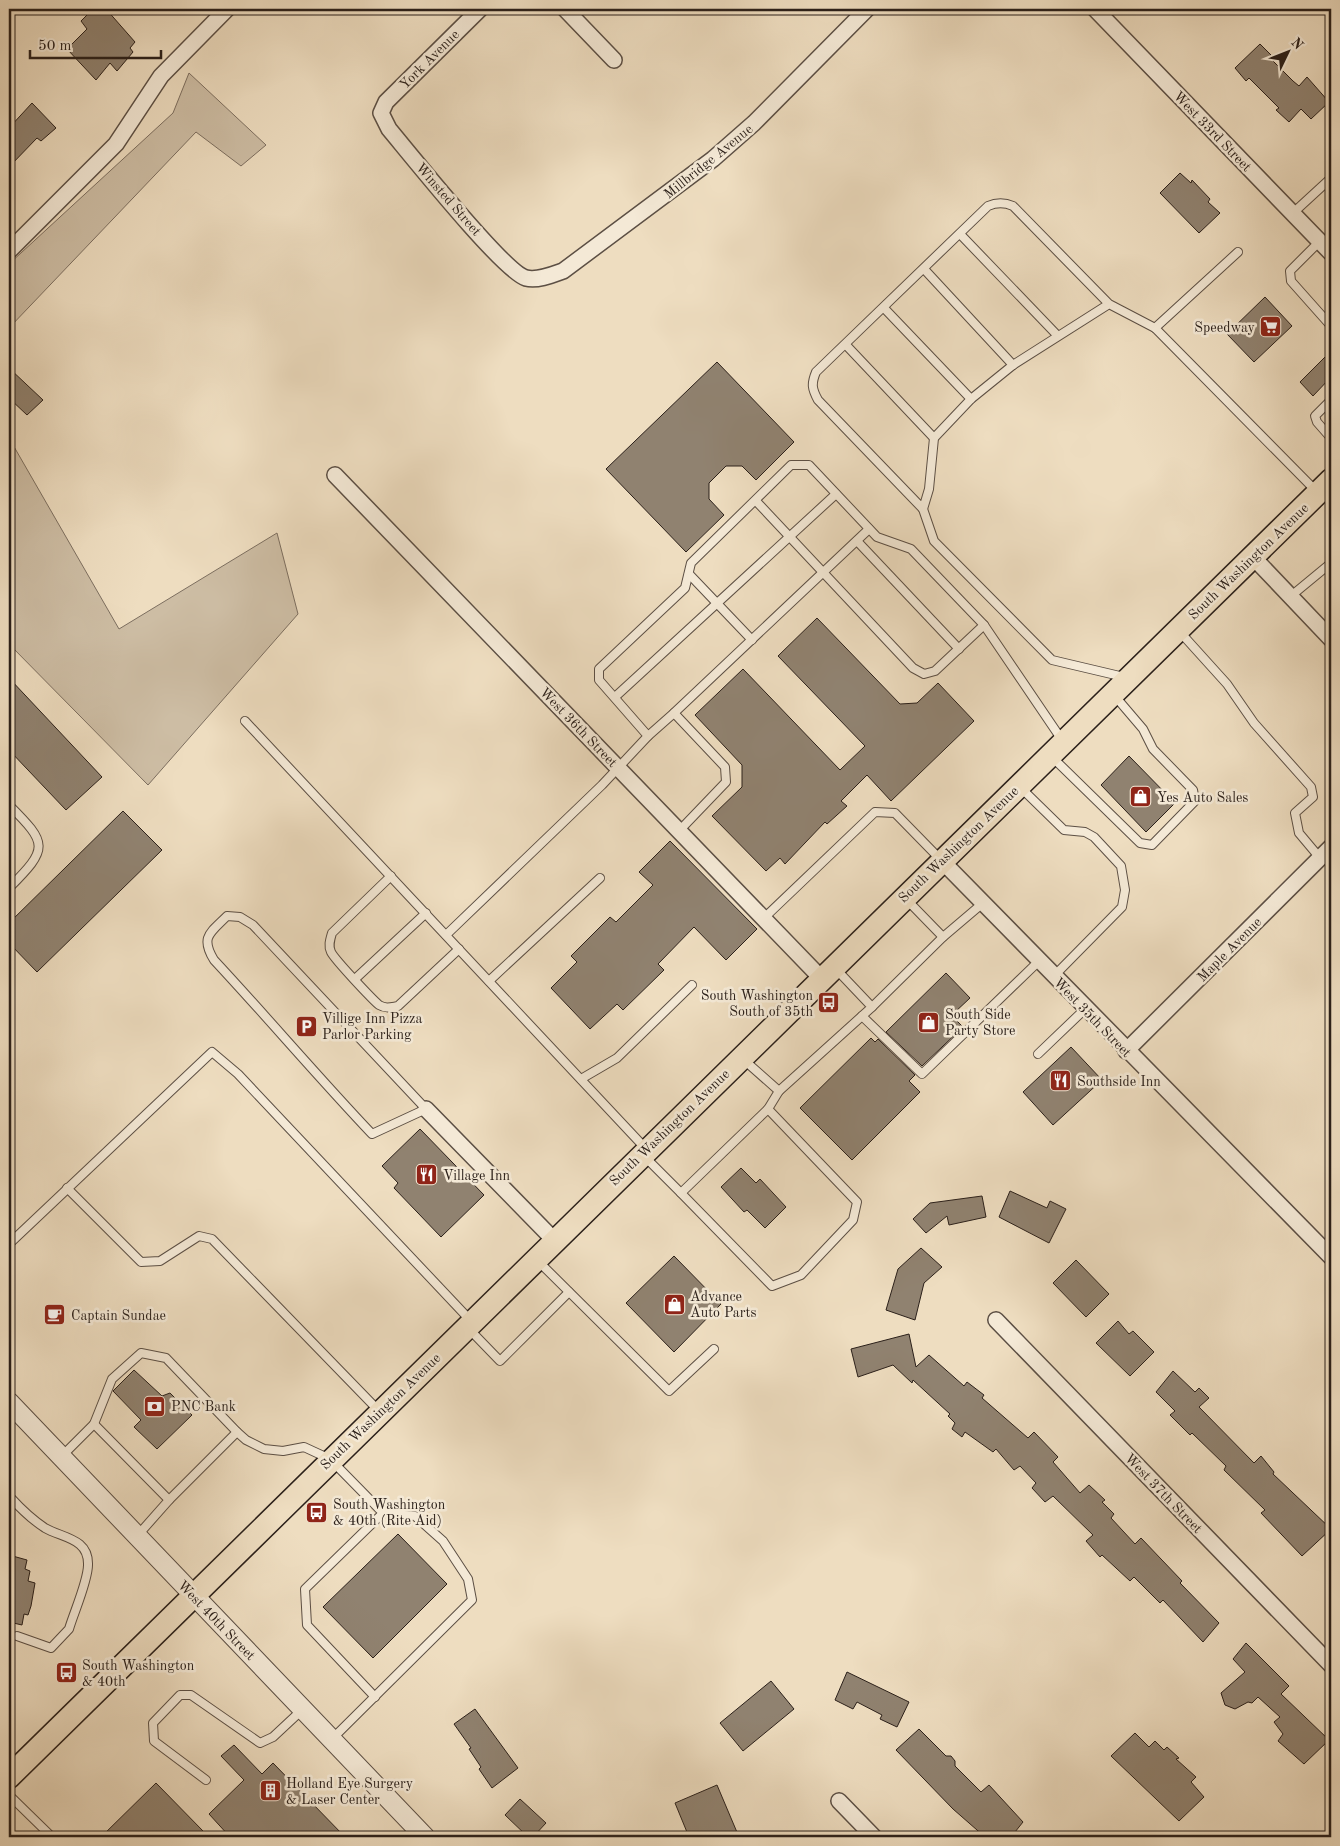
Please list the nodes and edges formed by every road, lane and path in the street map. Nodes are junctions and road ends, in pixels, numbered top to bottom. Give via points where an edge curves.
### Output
1 (227, 9) edge
2 (480, 9) edge
3 (565, 9) edge
4 (1094, 9) edge
5 (860, 11) edge
6 (614, 60) dead end
7 (381, 112) joint
8 (1331, 165) edge
9 (1330, 180) edge
10 (1293, 213) junction
11 (960, 234) junction
12 (1320, 241) junction
13 (9, 251) edge
14 (1238, 252) dead end
15 (1331, 253) edge
16 (924, 269) junction
17 (526, 278) joint
18 (1109, 304) junction
19 (884, 308) junction
20 (1331, 326) edge
21 (1155, 328) junction
22 (1057, 335) junction
23 (846, 346) junction
24 (1013, 365) junction
25 (971, 399) junction
26 (1331, 400) edge
27 (934, 438) junction
28 (1331, 438) edge
29 (335, 475) dead end
30 (1325, 486) edge
31 (836, 494) junction
32 (756, 500) junction
33 (923, 509) junction
34 (869, 529) junction
35 (790, 536) junction
36 (857, 540) junction
37 (1253, 557) junction
38 (1331, 563) edge
39 (824, 572) junction
40 (688, 574) junction
41 (1290, 596) junction
42 (717, 604) junction
43 (984, 625) junction
44 (1178, 630) junction
45 (1331, 639) edge
46 (752, 640) junction
47 (959, 648) junction
48 (1120, 686) junction
49 (615, 698) junction
50 (674, 713) junction
51 (245, 721) dead end
52 (648, 736) junction
53 (1056, 748) junction
54 (618, 767) junction
55 (1018, 785) junction
56 (9, 804) edge
57 (680, 831) junction
58 (1331, 847) edge
59 (1320, 858) junction
60 (941, 860) junction
61 (391, 876) junction
62 (600, 878) dead end
63 (9, 888) edge
64 (904, 897) junction
65 (983, 902) junction
66 (426, 914) junction
67 (764, 918) junction
68 (446, 935) junction
69 (943, 937) junction
70 (459, 949) junction
71 (1039, 961) junction
72 (828, 973) junction
73 (1054, 976) junction
74 (355, 979) junction
75 (489, 981) junction
76 (692, 984) dead end
77 (872, 1007) junction
78 (1086, 1008) junction
79 (862, 1016) junction
80 (1126, 1051) junction
81 (1038, 1054) dead end
82 (741, 1058) junction
83 (581, 1079) junction
84 (779, 1091) junction
85 (426, 1109) junction
86 (768, 1109) junction
87 (644, 1151) junction
88 (67, 1188) junction
89 (681, 1194) junction
90 (554, 1240) junction
91 (9, 1244) edge
92 (1331, 1257) edge
93 (535, 1258) junction
94 (569, 1292) junction
95 (996, 1320) dead end
96 (469, 1324) junction
97 (714, 1349) dead end
98 (9, 1402) edge
99 (380, 1411) junction
100 (94, 1424) junction
101 (237, 1432) junction
102 (61, 1457) junction
103 (330, 1460) junction
104 (9, 1497) edge
105 (169, 1500) junction
106 (383, 1513) junction
107 (136, 1536) junction
108 (193, 1595) junction
109 (17, 1636) dead end
110 (1331, 1665) edge
111 (374, 1697) junction
112 (303, 1710) junction
113 (331, 1740) junction
114 (9, 1777) edge
115 (206, 1780) dead end
116 (9, 1795) edge
117 (839, 1801) dead end
118 (415, 1834) edge
119 (52, 1837) edge
120 (874, 1837) edge

1 - 13 street via 161,76 116,144
2 - 7 street, York Avenue via 386,102
3 - 6 street
4 - 10 street, West 33rd Street
5 - 17 street, Millbridge Avenue via 754,123 686,181 563,271 543,278
7 - 17 street, Winsted Street via 389,129 502,260
8 - 9 lane
9 - 10 lane
10 - 12 street, West 33rd Street
11 - 16 lane
11 - 18 lane via 988,206 1002,202 1013,206
11 - 22 lane
12 - 15 street, West 33rd Street
12 - 20 lane via 1290,271 1291,281
14 - 21 lane
16 - 19 lane
16 - 24 lane
18 - 21 lane
18 - 22 lane
19 - 23 lane
19 - 25 lane
21 - 30 lane
22 - 24 lane
23 - 27 lane
23 - 33 lane via 816,372 812,383 818,400
24 - 25 lane
25 - 27 lane
26 - 28 lane via 1315,416
27 - 33 lane via 929,489
29 - 54 street, West 36th Street
30 - 37 main road, South Washington Avenue
31 - 32 lane via 809,465 792,466
31 - 34 lane
31 - 35 lane
32 - 35 lane
32 - 40 lane via 691,563
33 - 48 lane via 934,541 1052,660
34 - 36 lane
34 - 43 lane via 877,538 911,549
35 - 39 lane
35 - 42 lane
36 - 39 lane
36 - 47 lane
37 - 41 street
37 - 44 main road, South Washington Avenue
38 - 41 lane
39 - 46 lane
39 - 47 lane via 913,668 924,674 934,671
40 - 42 lane
40 - 49 lane via 685,588 599,669 599,680
41 - 45 street
42 - 46 lane
42 - 49 lane
43 - 47 lane
43 - 53 lane
44 - 48 main road, South Washington Avenue
44 - 59 lane via 1311,787 1313,797 1295,813 1299,833
46 - 50 lane
48 - 53 main road, South Washington Avenue
48 - 53 lane via 1153,749 1194,795 1195,801 1152,845 1140,843
49 - 52 lane
50 - 52 lane
50 - 57 lane via 725,767 726,782
51 - 61 lane
52 - 54 lane
53 - 55 main road, South Washington Avenue
54 - 57 street, West 36th Street
54 - 68 lane
55 - 60 main road, South Washington Avenue
55 - 73 lane via 1064,830 1085,832 1094,837 1121,866 1125,890 1122,908
56 - 63 lane via 30,826 40,848 34,861
57 - 67 street, West 36th Street
58 - 59 street, Maple Avenue
59 - 80 street, Maple Avenue
60 - 64 main road, South Washington Avenue
60 - 65 street, West 35th Street
60 - 67 lane via 895,813 875,812
61 - 66 lane
61 - 74 lane via 332,934 329,942 331,952
62 - 75 lane
64 - 69 lane
64 - 72 main road, South Washington Avenue
65 - 69 lane
65 - 71 street, West 35th Street
66 - 68 lane
66 - 74 lane
67 - 72 street, West 36th Street
68 - 70 lane
69 - 77 lane
70 - 74 lane via 398,1006 389,1008 379,1004
70 - 75 lane
71 - 73 street, West 35th Street
71 - 79 lane via 922,1074
72 - 77 lane
72 - 82 main road, South Washington Avenue
73 - 78 street, West 35th Street
75 - 83 lane
76 - 83 lane via 617,1058
77 - 79 lane
78 - 80 street, West 35th Street
78 - 81 lane
79 - 84 lane
80 - 92 street, West 35th Street
82 - 84 lane
82 - 87 main road, South Washington Avenue
83 - 87 lane
84 - 86 lane
85 - 85 lane via 254,925 240,917 227,916 208,935 206,947 214,960 372,1134
85 - 90 street
86 - 89 lane
86 - 89 lane via 857,1202 853,1220 801,1275 772,1286
87 - 89 lane
87 - 90 main road, South Washington Avenue
88 - 91 lane
88 - 96 lane via 212,1052 238,1074
88 - 99 lane via 142,1262 160,1261 199,1236 212,1239
90 - 93 main road, South Washington Avenue
93 - 94 lane
93 - 96 main road, South Washington Avenue
94 - 96 lane via 500,1360
94 - 97 lane via 670,1391
95 - 110 street, West 37th Street
96 - 99 main road, South Washington Avenue
98 - 102 street, West 40th Street
99 - 103 main road, South Washington Avenue
100 - 101 lane via 112,1379 141,1353 166,1358
100 - 102 lane
100 - 105 lane
101 - 103 lane via 264,1449 304,1448
101 - 105 lane
102 - 107 street, West 40th Street
103 - 106 lane
103 - 108 main road, South Washington Avenue
104 - 109 lane via 26,1515 47,1529 76,1540 87,1553 88,1566 69,1629 63,1637 50,1648
105 - 107 lane
106 - 111 lane via 305,1589 307,1625
106 - 111 lane via 415,1516 443,1541 468,1579 472,1600
107 - 108 street, West 40th Street
108 - 112 street, West 40th Street
108 - 114 main road, South Washington Avenue
111 - 113 lane
112 - 113 street, West 40th Street
112 - 115 lane via 273,1737 260,1743 190,1694 180,1695 153,1723 154,1741
113 - 118 street, West 40th Street
116 - 119 lane
117 - 120 street

